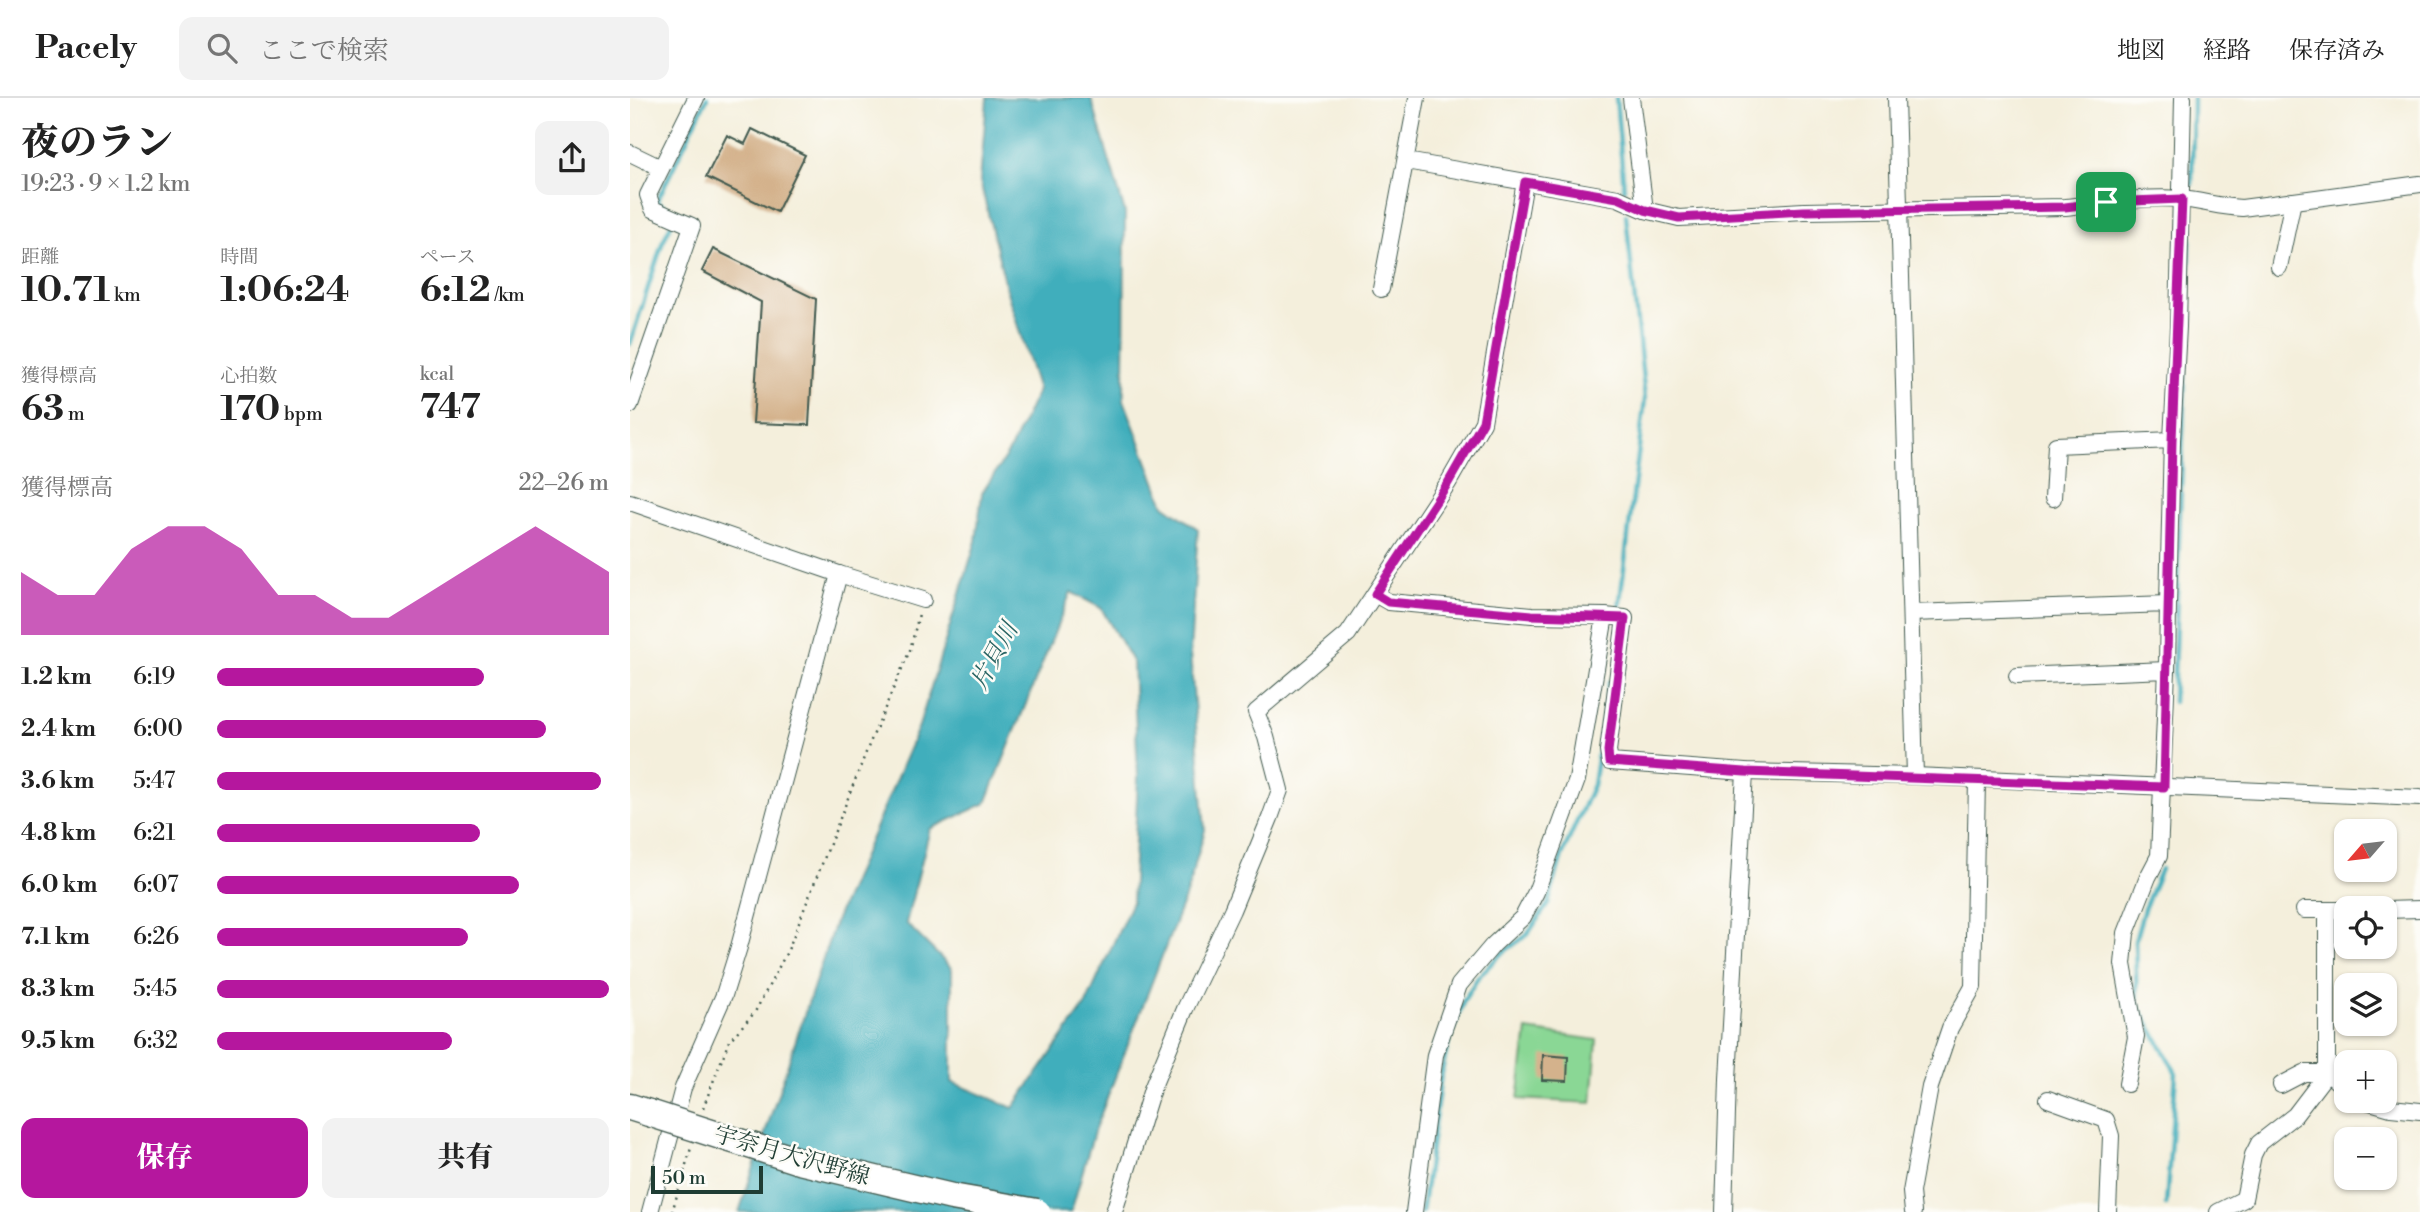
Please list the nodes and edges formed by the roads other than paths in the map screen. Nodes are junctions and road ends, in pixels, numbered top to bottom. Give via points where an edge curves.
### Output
1 (696, 98) edge
2 (1417, 98) edge
3 (1631, 98) edge
4 (1896, 98) edge
5 (2183, 98) edge
6 (630, 153) edge
7 (1406, 161) junction
8 (661, 169) junction
9 (1525, 182) junction
10 (2420, 184) edge
11 (2182, 199) junction
12 (2293, 201) junction
13 (1645, 210) junction
14 (1900, 210) junction
15 (2279, 267) dead end
16 (1381, 289) dead end
17 (630, 405) edge
18 (2172, 440) junction
19 (2053, 498) dead end
20 (630, 502) edge
21 (839, 574) junction
22 (1375, 594) junction
23 (923, 600) road end
24 (2168, 604) junction
25 (1911, 613) junction
26 (1605, 616) junction
27 (2166, 670) junction
28 (2017, 676) dead end
29 (1745, 772) junction
30 (1915, 776) junction
31 (1977, 780) junction
32 (2164, 787) junction
33 (2420, 799) edge
34 (2420, 909) edge
35 (2304, 910) dead end
36 (2327, 910) junction
37 (2334, 910) edge
38 (2397, 910) edge
39 (2327, 1073) junction
40 (2334, 1079) edge
41 (2127, 1084) dead end
42 (2281, 1085) dead end
43 (2048, 1100) dead end
44 (2397, 1109) edge
45 (639, 1110) edge
46 (2420, 1111) edge
47 (650, 1212) edge
48 (1037, 1212) edge
49 (1114, 1212) edge
50 (1414, 1212) edge
51 (1724, 1212) edge
52 (1913, 1212) edge
53 (2108, 1212) edge
54 (2218, 1212) edge

1 - 8 street
2 - 7 street
3 - 13 street
4 - 14 street
5 - 11 street
6 - 8 street
7 - 9 street
7 - 16 street
8 - 17 street via 648,195 653,209 692,226
9 - 13 street via 1618,198
9 - 22 street via 1483,422
10 - 12 street
11 - 12 street via 2242,208
11 - 14 street
11 - 18 street
12 - 15 street
13 - 14 street via 1679,218
14 - 25 street
18 - 19 street via 2056,445
18 - 24 street
20 - 21 street
21 - 23 street
21 - 47 street via 739,947 724,995 683,1088
22 - 26 street via 1388,602 1532,615
22 - 49 street via 1348,635 1256,712 1280,790 1152,1089
24 - 25 street
24 - 27 street
25 - 30 street
26 - 29 street via 1625,618 1609,762
26 - 50 street via 1577,780 1540,882 1523,917 1460,985 1435,1055
27 - 28 street
27 - 32 street
29 - 30 street
29 - 51 street
30 - 31 street
31 - 32 street
31 - 52 street via 1973,987 1950,1028 1930,1087 1911,1192
32 - 33 street
32 - 41 street via 2159,856 2126,933 2123,964 2136,1037
34 - 38 street
35 - 36 street
36 - 37 street
36 - 39 street
39 - 40 street
39 - 42 street via 2304,1073
39 - 54 street via 2295,1115 2259,1143 2244,1199
43 - 53 street via 2106,1120 2111,1136
44 - 46 street
45 - 48 main road, 宇奈月大沢野線, bridge via 799,1161

